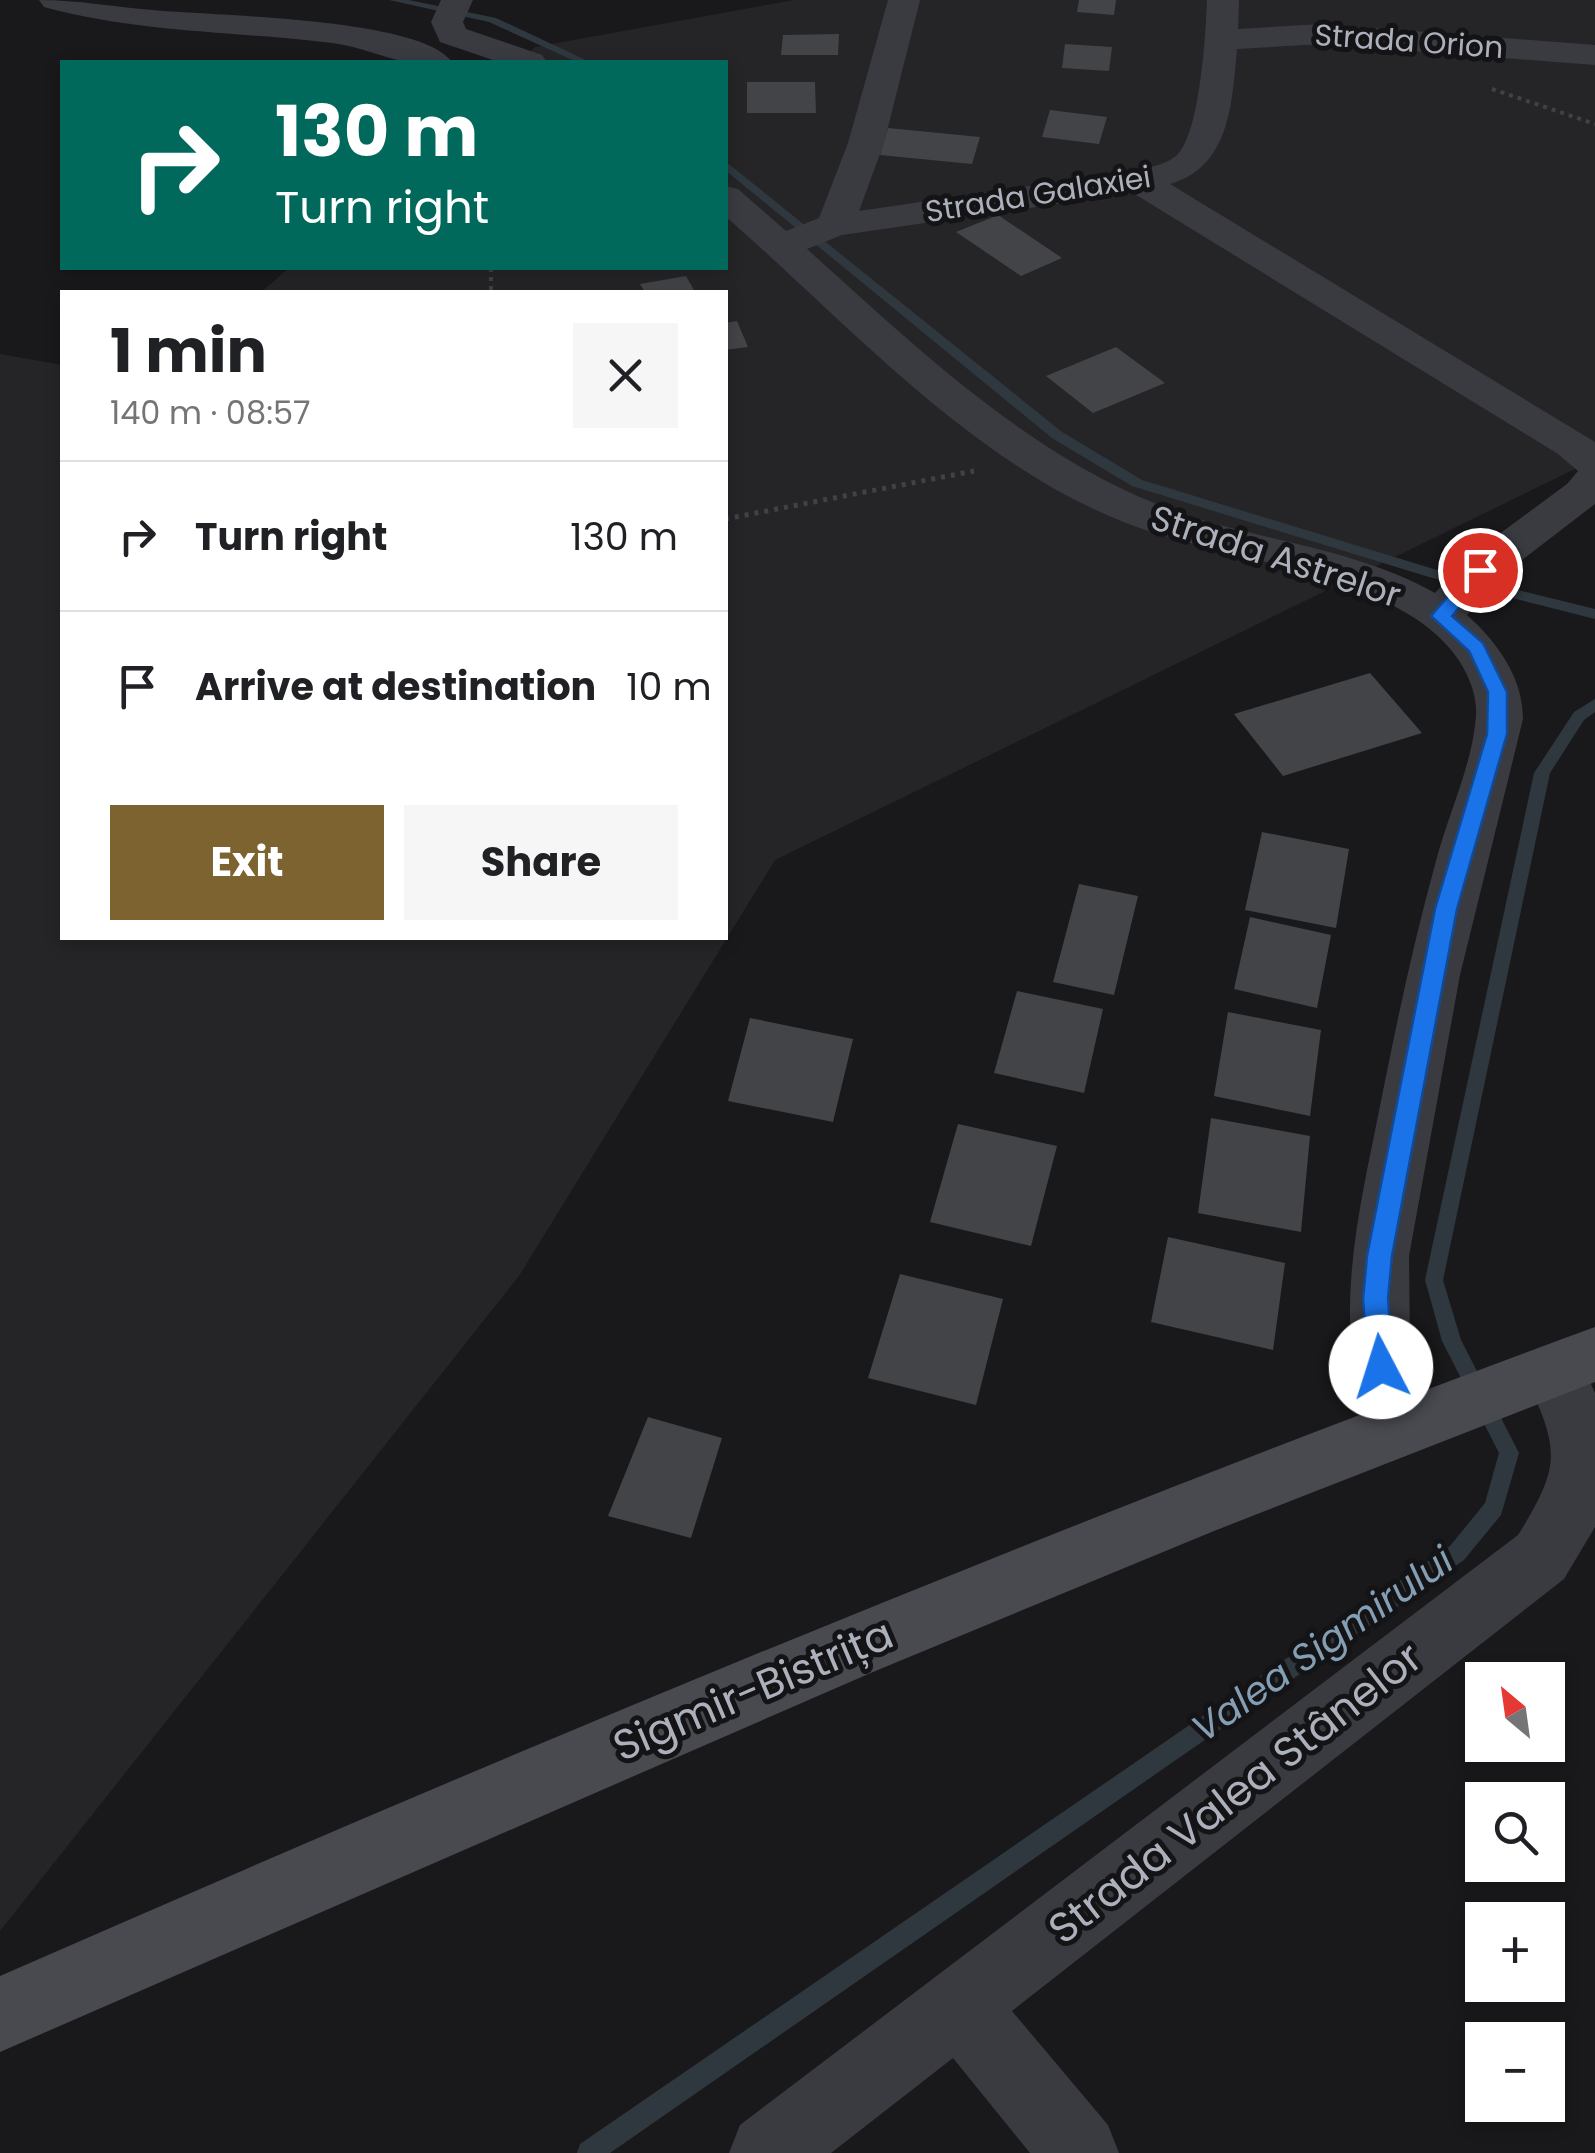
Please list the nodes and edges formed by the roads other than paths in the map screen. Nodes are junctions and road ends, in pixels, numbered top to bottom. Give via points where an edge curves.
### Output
1 (55, 0) edge
2 (458, 0) edge
3 (904, 0) edge
4 (1222, 0) edge
5 (1223, 40) junction
6 (1595, 55) edge
7 (431, 60) edge
8 (524, 60) edge
9 (1139, 181) junction
10 (728, 198) edge
11 (806, 236) junction
12 (1595, 464) edge
13 (1595, 478) edge
14 (1460, 593) junction
15 (1504, 1389) edge
16 (959, 2006) junction
17 (0, 2014) edge
18 (768, 2153) edge
19 (1080, 2153) edge

1 - 7 street via 135,18 352,37
2 - 8 street via 448,22 452,35
3 - 11 street via 866,143
4 - 5 street, Strada Galaxiei
5 - 6 street, Strada Orion via 1322,34
5 - 9 street, Strada Galaxiei via 1205,139 1193,160
9 - 11 street, Strada Galaxiei
9 - 12 street
10 - 11 street, Strada Astrelor
11 - 14 street, Strada Astrelor via 940,384 1038,459 1140,513 1398,591
13 - 14 street
14 - 15 street, Strada Astrelor via 1498,692 1497,734 1446,909 1375,1299 1381,1367
15 - 16 street, Strada Valea Stânelor via 1583,1435 1578,1497 1542,1557
15 - 17 main road, Sigmir-Bistrița via 744,1692
16 - 18 street, Strada Valea Stânelor
16 - 19 street

